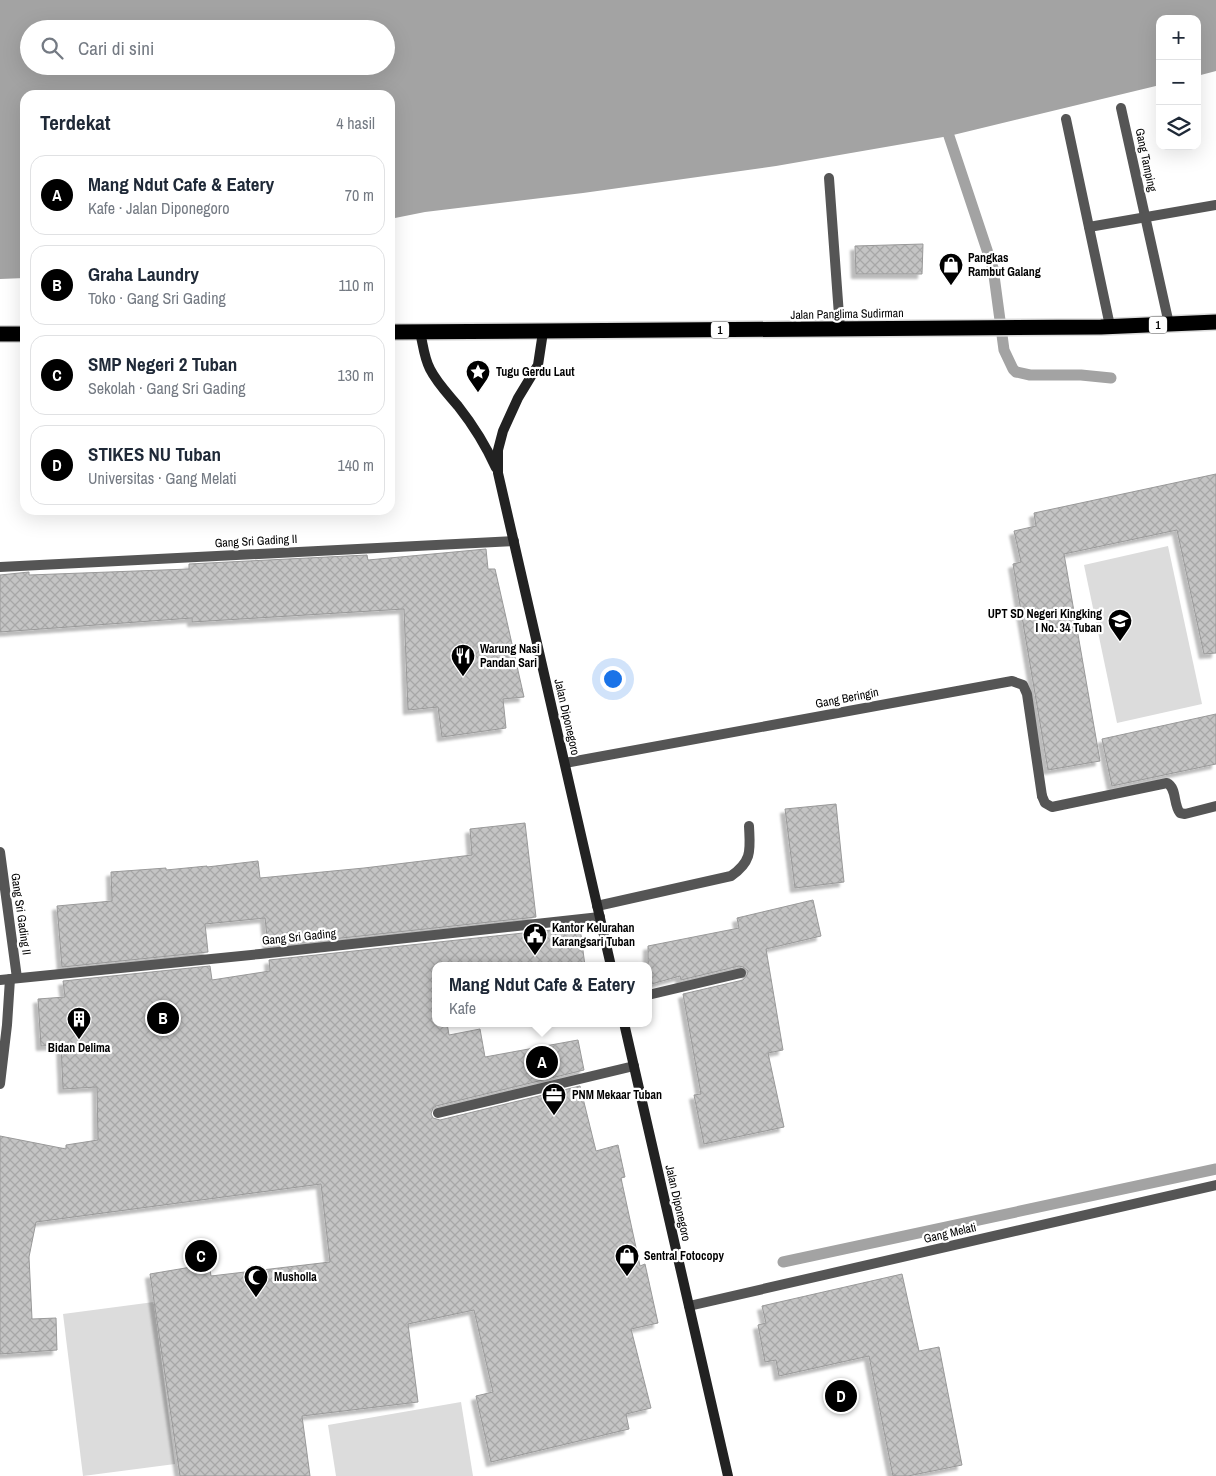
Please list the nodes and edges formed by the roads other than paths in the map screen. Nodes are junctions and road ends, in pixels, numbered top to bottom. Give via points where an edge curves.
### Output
1 (1121, 108) dead end
2 (1066, 119) dead end
3 (829, 178) dead end
4 (1216, 205) edge
5 (1145, 217) junction
6 (1089, 227) junction
7 (1216, 322) edge
8 (1169, 324) junction
9 (1105, 326) junction
10 (840, 329) junction
11 (395, 332) edge
12 (420, 332) junction
13 (543, 332) junction
14 (0, 334) edge
15 (20, 334) edge
16 (498, 473) junction
17 (514, 541) junction
18 (0, 567) edge
19 (564, 763) junction
20 (1216, 806) edge
21 (750, 826) dead end
22 (0, 852) edge
23 (597, 906) junction
24 (600, 917) junction
25 (610, 962) edge
26 (741, 973) dead end
27 (9, 979) edge
28 (652, 994) edge
29 (625, 1027) edge
30 (634, 1066) junction
31 (0, 1084) edge
32 (438, 1113) dead end
33 (1216, 1185) edge
34 (689, 1306) junction
35 (728, 1476) edge

1 - 5 street, Gang Tamping
2 - 6 street
3 - 10 street
4 - 5 street
5 - 6 street
5 - 8 street, Gang Tamping
6 - 9 street
7 - 8 highway, Jalan Panglima Sudirman / 1
8 - 9 highway, Jalan Panglima Sudirman / 1
9 - 10 highway, Jalan Panglima Sudirman / 1
10 - 13 highway, Jalan Panglima Sudirman / 1
11 - 12 highway, 1
12 - 13 highway, Jalan Panglima Sudirman / 1
12 - 16 main road, Jalan Diponegoro via 430,370 468,419
13 - 16 main road, Jalan Diponegoro via 538,365 503,431 498,450
14 - 15 highway
16 - 17 main road, Jalan Diponegoro
17 - 18 street, Gang Sri Gading II
17 - 19 main road, Jalan Diponegoro
19 - 20 street, Gang Beringin via 1012,681 1023,686 1027,694 1042,796 1047,805 1052,807 1167,783 1172,787 1180,813
19 - 23 main road, Jalan Diponegoro
21 - 23 street via 751,852 747,861 731,876
22 - 27 street, Gang Sri Gading II
23 - 24 main road, Jalan Diponegoro
24 - 25 main road, Jalan Diponegoro
24 - 27 street, Gang Sri Gading
26 - 28 street
27 - 31 street, Gang Sri Gading II
29 - 30 main road, Jalan Diponegoro
30 - 32 street
30 - 34 main road, Jalan Diponegoro
33 - 34 street, Gang Melati
34 - 35 main road, Jalan Diponegoro

